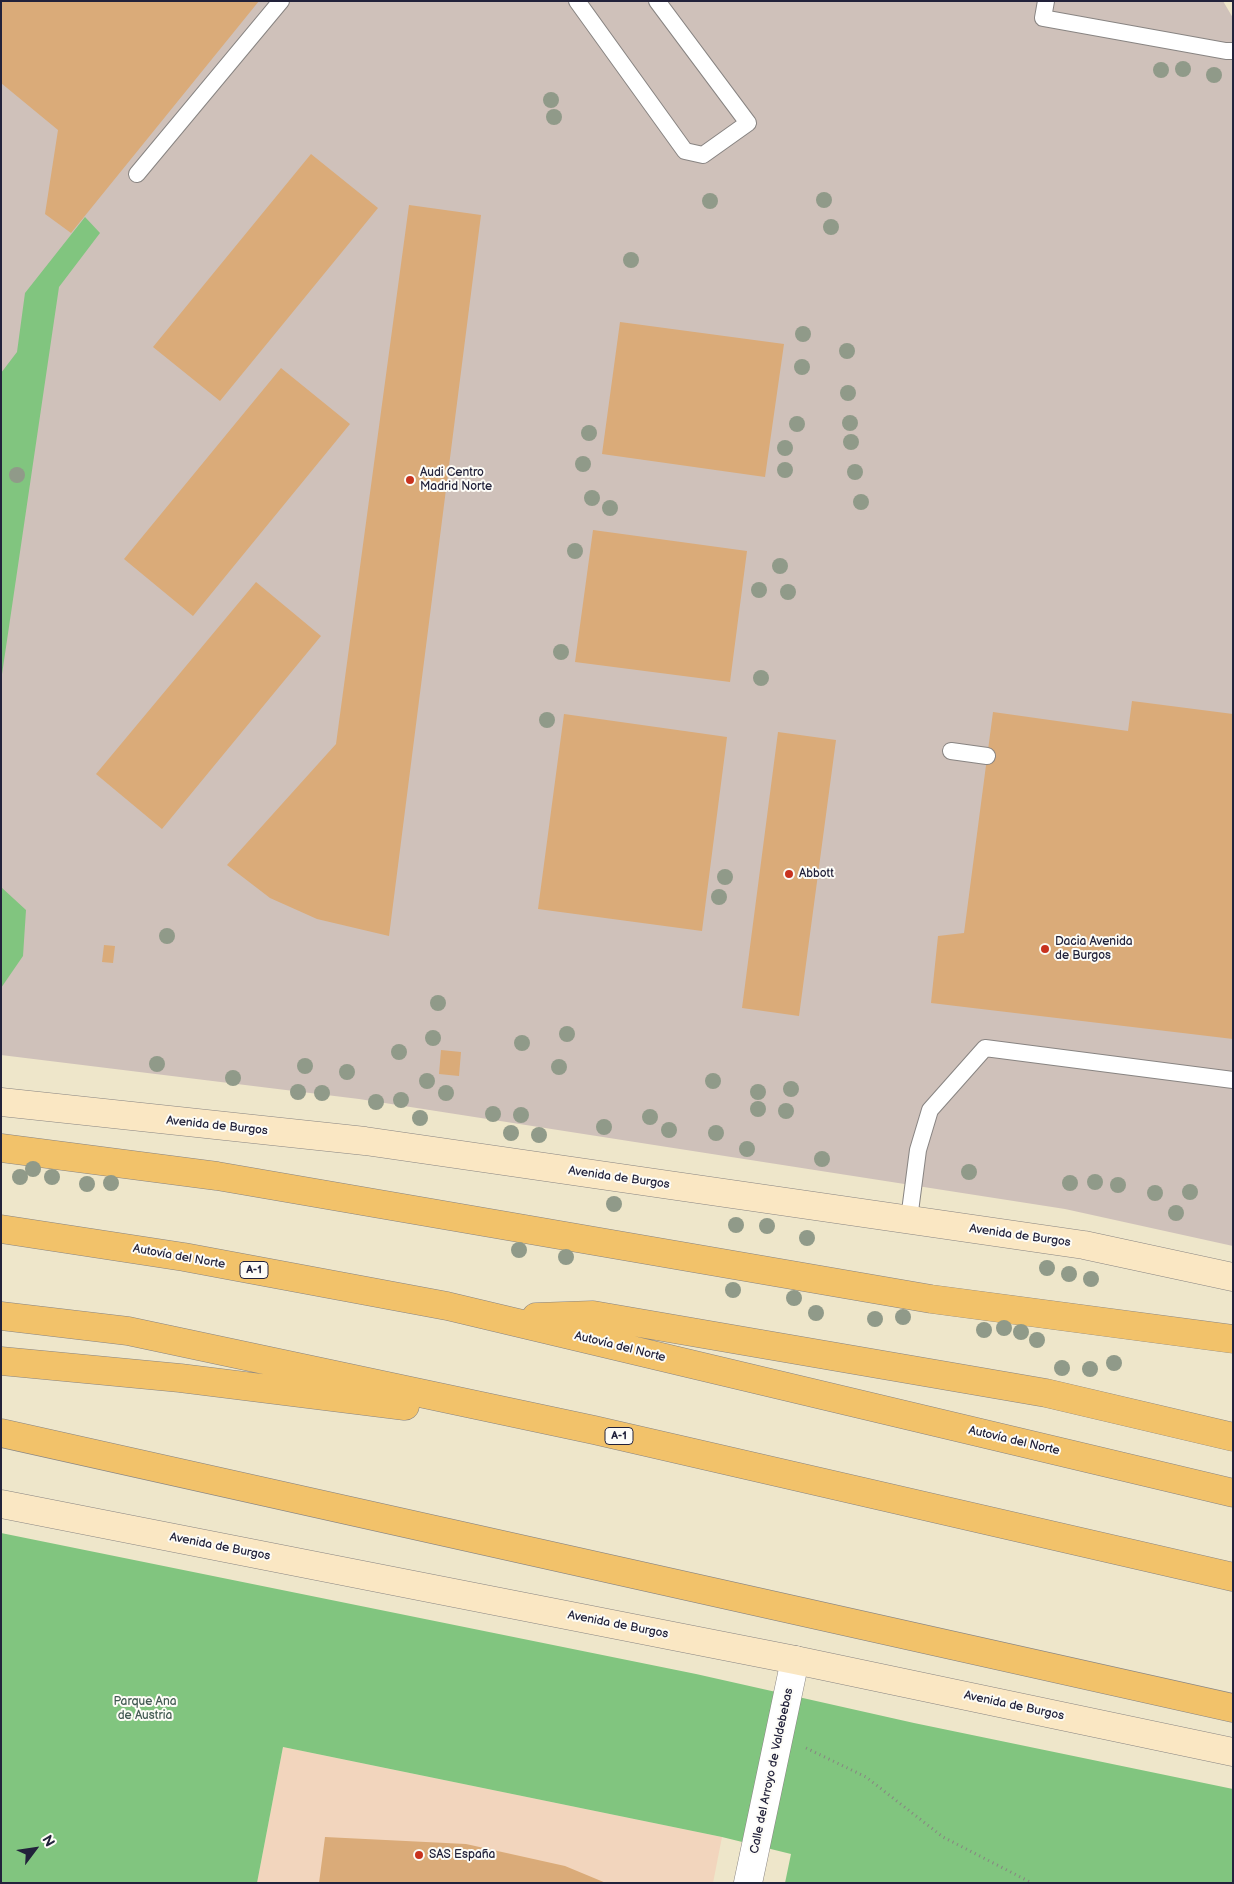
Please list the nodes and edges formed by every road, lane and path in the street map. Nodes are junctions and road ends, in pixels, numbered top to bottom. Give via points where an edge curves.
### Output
1 (281, 1) edge
2 (577, 1) edge
3 (657, 1) edge
4 (1046, 1) edge
5 (1233, 51) edge
6 (137, 174) dead end
7 (951, 751) dead end
8 (987, 756) dead end
9 (1233, 1080) edge
10 (1, 1102) edge
11 (1, 1148) edge
12 (909, 1219) junction
13 (1, 1229) edge
14 (1233, 1277) edge
15 (1, 1316) edge
16 (506, 1319) junction
17 (1233, 1339) edge
18 (1, 1361) edge
19 (594, 1430) junction
20 (1, 1433) edge
21 (1233, 1437) edge
22 (1233, 1493) edge
23 (1, 1504) edge
24 (1233, 1577) edge
25 (795, 1660) junction
26 (1233, 1708) edge
27 (779, 1735) junction
28 (1233, 1752) edge
29 (748, 1883) edge
30 (1032, 1883) edge

1 - 6 lane
2 - 3 lane via 685,152 703,155 748,123
4 - 5 lane via 1043,18
7 - 8 lane
9 - 12 lane via 986,1048 930,1110 918,1150
10 - 12 street, Avenida de Burgos via 365,1141
11 - 17 highway via 217,1176 932,1299
12 - 14 street, Avenida de Burgos via 1084,1245
13 - 16 highway, Autovía del Norte / A-1 via 184,1257
15 - 19 highway, A-1 via 128,1331
16 - 21 highway via 593,1315 1046,1393
16 - 22 highway, Autovía del Norte / A-1
18 - 19 highway via 180,1378
19 - 24 highway, A-1
20 - 26 highway
23 - 25 street, Avenida de Burgos
25 - 27 street, Calle del Arroyo de Valdebebas
25 - 28 street, Avenida de Burgos
27 - 29 street, Calle del Arroyo de Valdebebas
27 - 30 path via 866,1776 943,1836

